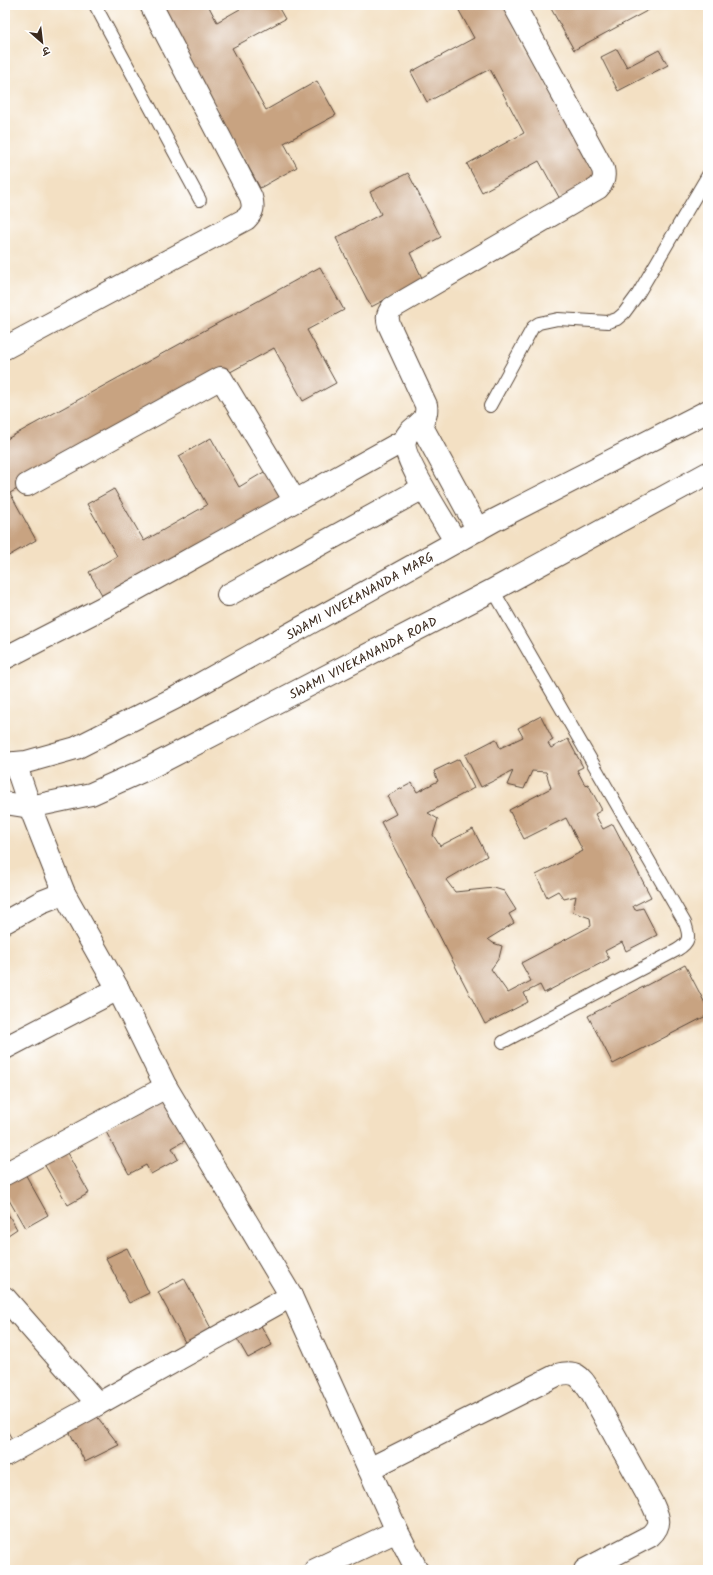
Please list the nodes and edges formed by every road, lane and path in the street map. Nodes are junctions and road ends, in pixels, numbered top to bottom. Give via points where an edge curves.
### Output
1 (95, 5) edge
2 (151, 5) edge
3 (514, 5) edge
4 (708, 175) edge
5 (200, 200) dead end
6 (5, 348) edge
7 (490, 406) dead end
8 (708, 411) edge
9 (420, 423) junction
10 (405, 440) junction
11 (708, 473) edge
12 (27, 485) dead end
13 (423, 488) junction
14 (295, 502) junction
15 (478, 530) junction
16 (456, 542) junction
17 (493, 590) junction
18 (228, 595) dead end
19 (5, 658) edge
20 (10, 764) edge
21 (5, 803) edge
22 (30, 807) junction
23 (64, 893) junction
24 (5, 922) edge
25 (118, 989) junction
26 (503, 1042) dead end
27 (5, 1048) edge
28 (166, 1087) junction
29 (5, 1174) edge
30 (291, 1296) junction
31 (7, 1304) edge
32 (98, 1404) junction
33 (5, 1455) edge
34 (369, 1469) junction
35 (397, 1531) junction
36 (315, 1570) edge
37 (417, 1570) edge
38 (585, 1570) edge

1 - 5 lane
2 - 6 street via 252,197 254,206 251,214 246,220
3 - 9 street via 605,175 598,188 392,308 387,319 389,325 426,405 427,413
4 - 7 lane via 638,294 624,313 608,322 558,319 533,327
8 - 15 street, SWAMI VIVEKANANDA MARG
9 - 10 street
9 - 15 street
10 - 13 street via 405,448
10 - 14 street
11 - 17 street, SWAMI VIVEKANANDA ROAD
12 - 14 street via 221,378
13 - 16 street
13 - 18 street
14 - 19 street via 106,606
15 - 16 street, SWAMI VIVEKANANDA MARG
16 - 20 street, SWAMI VIVEKANANDA MARG via 175,698 76,748
17 - 22 street, SWAMI VIVEKANANDA ROAD via 149,768 91,794
17 - 26 lane via 685,923 689,935 685,945 677,950
20 - 22 street
21 - 22 street, SWAMI VIVEKANANDA ROAD
22 - 23 street
23 - 24 street via 41,902
23 - 25 street
25 - 27 street
25 - 28 street
28 - 29 street
28 - 30 street
30 - 32 street
30 - 34 street
31 - 32 street
32 - 33 street
34 - 35 street
34 - 38 street via 557,1375 575,1373 582,1378 596,1401 653,1505 659,1523 657,1530 650,1536
35 - 36 street
35 - 37 street

